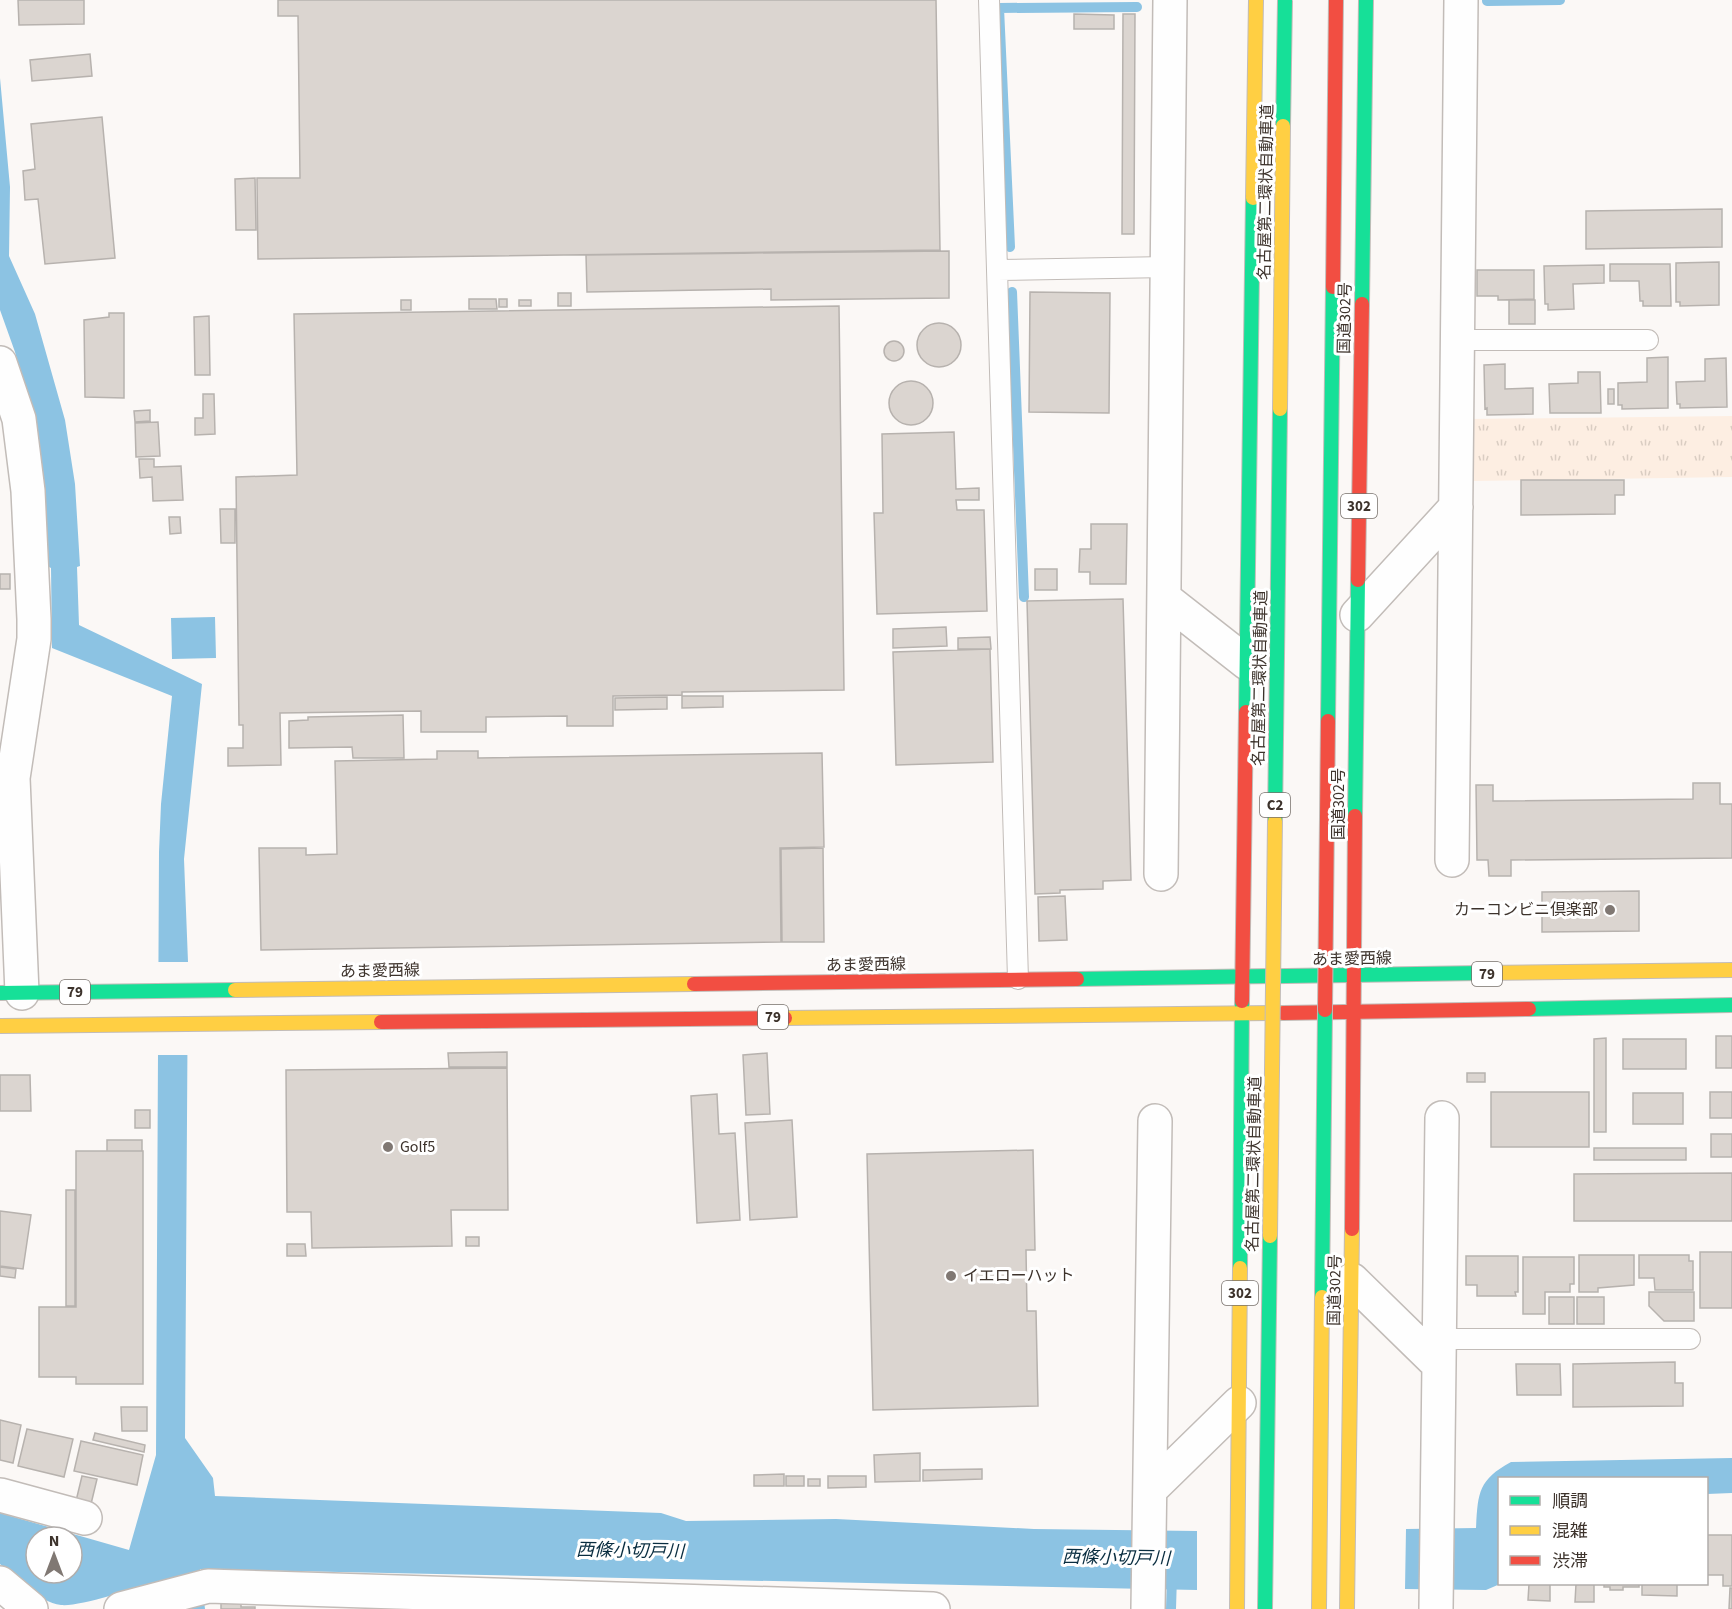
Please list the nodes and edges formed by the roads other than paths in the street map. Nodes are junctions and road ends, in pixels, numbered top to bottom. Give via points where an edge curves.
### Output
1 (989, 0) edge
2 (1170, 0) edge
3 (1256, 0) edge
4 (1285, 0) edge
5 (1336, 0) edge
6 (1366, 0) edge
7 (1461, 0) edge
8 (1377, 181) dead end
9 (1239, 207) dead end
10 (1167, 267) junction
11 (997, 270) junction
12 (1457, 340) junction
13 (1648, 340) dead end
14 (0, 363) edge
15 (1250, 405) junction
16 (1361, 405) junction
17 (1455, 507) junction
18 (1164, 598) junction
19 (1357, 615) junction
20 (1247, 663) junction
21 (1452, 860) dead end
22 (1161, 874) dead end
23 (1732, 970) edge
24 (1354, 976) junction
25 (1243, 977) junction
26 (1018, 979) junction
27 (11, 993) edge
28 (1732, 1005) edge
29 (1242, 1012) junction
30 (1354, 1012) junction
31 (0, 1026) edge
32 (1442, 1118) dead end
33 (1155, 1121) dead end
34 (1352, 1280) junction
35 (1690, 1339) dead end
36 (1439, 1351) junction
37 (1239, 1403) junction
38 (1362, 1480) dead end
39 (1149, 1490) junction
40 (0, 1496) edge
41 (86, 1518) dead end
42 (286, 1599) edge
43 (409, 1601) edge
44 (502, 1602) edge
45 (1436, 1602) edge
46 (1148, 1603) edge
47 (764, 1606) edge
48 (121, 1609) edge
49 (916, 1609) edge
50 (1237, 1609) edge
51 (1265, 1609) edge
52 (1319, 1609) edge
53 (1347, 1609) edge

1 - 11 lane
2 - 10 street
3 - 15 main road, 302
4 - 51 main road, 名古屋第二環状自動車道 / C2, bridge
5 - 52 main road, bridge
6 - 16 main road, 国道302号 / 302
7 - 12 street
8 - 16 main road
9 - 15 main road
10 - 11 lane
10 - 18 street
11 - 26 lane
12 - 13 lane
12 - 17 street
14 - 27 street via 19,419 28,490 34,619 13,778
15 - 20 main road, 302
16 - 19 main road, 国道302号 / 302
17 - 19 street
17 - 21 street
18 - 20 street
18 - 22 street
19 - 24 main road, 国道302号 / 302
20 - 25 main road, 302
23 - 24 main road, あま愛西線 / 79
24 - 25 main road, あま愛西線 / 79
24 - 30 main road, 国道302号 / 302
25 - 26 main road, あま愛西線 / 79
25 - 29 main road, 302
26 - 27 main road, あま愛西線 / 79
28 - 30 main road, 79
29 - 30 main road, 79
29 - 31 main road, 79
29 - 37 main road, 302
30 - 34 main road, 国道302号 / 302
32 - 36 street
33 - 39 street
34 - 36 street
34 - 38 main road
34 - 53 main road, 国道302号 / 302
35 - 36 lane
36 - 45 street
37 - 39 street
37 - 50 main road, 302
39 - 46 street
40 - 41 street
42 - 43 street
42 - 48 street via 208,1586
43 - 44 street
44 - 47 street
47 - 49 street

